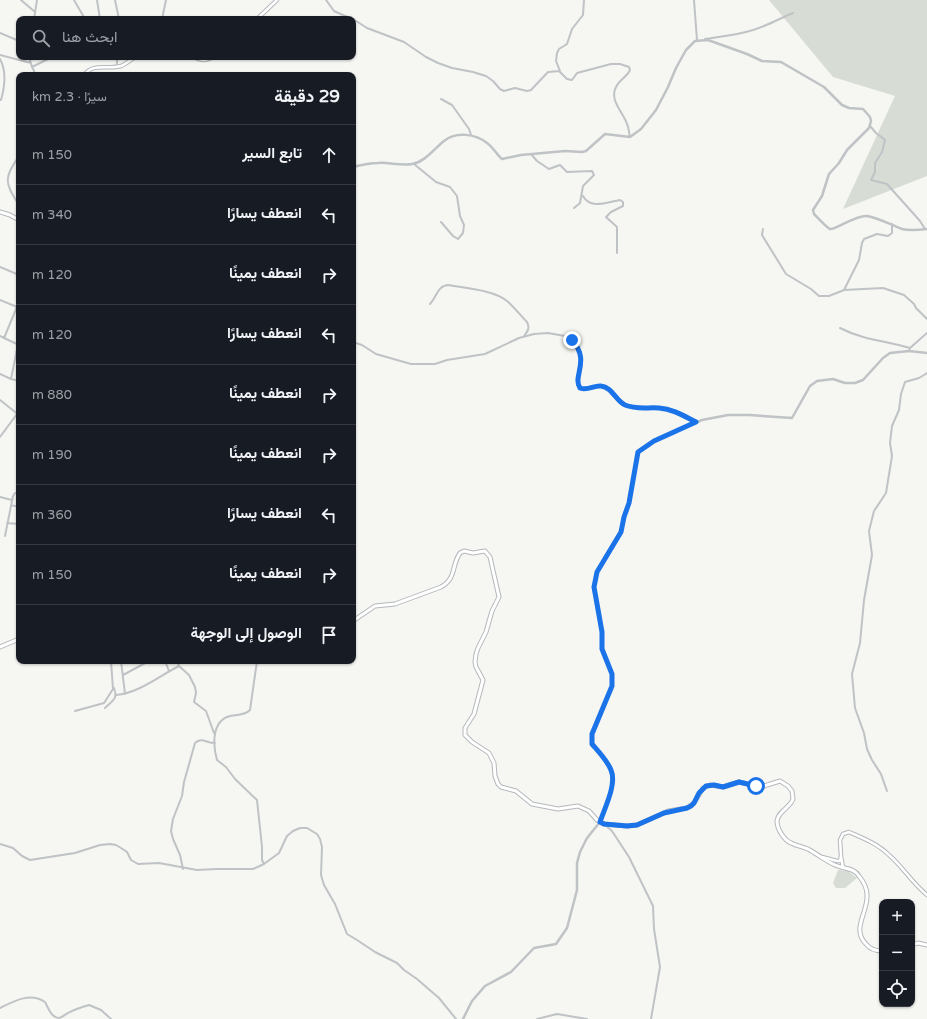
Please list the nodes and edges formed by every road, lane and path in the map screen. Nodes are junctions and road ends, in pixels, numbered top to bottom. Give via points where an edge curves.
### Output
1 (21, 0) edge
2 (37, 0) edge
3 (74, 0) edge
4 (97, 0) edge
5 (115, 0) edge
6 (166, 0) edge
7 (277, 0) edge
8 (326, 0) edge
9 (584, 0) edge
10 (694, 0) edge
11 (35, 12) junction
12 (793, 13) dead end
13 (34, 16) edge
14 (83, 16) edge
15 (100, 16) edge
16 (118, 16) edge
17 (163, 16) edge
18 (260, 16) edge
19 (345, 16) edge
20 (356, 21) edge
21 (0, 33) edge
22 (16, 40) edge
23 (698, 40) junction
24 (0, 56) edge
25 (0, 59) edge
26 (16, 60) edge
27 (18, 60) edge
28 (30, 60) edge
29 (46, 60) edge
30 (117, 60) edge
31 (130, 60) edge
32 (31, 63) junction
33 (32, 67) junction
34 (117, 67) junction
35 (34, 72) edge
36 (87, 72) edge
37 (560, 72) junction
38 (441, 99) dead end
39 (0, 100) edge
40 (870, 126) junction
41 (470, 135) junction
42 (630, 137) junction
43 (532, 154) junction
44 (16, 161) edge
45 (414, 164) junction
46 (356, 167) edge
47 (583, 195) junction
48 (16, 200) edge
49 (574, 208) dead end
50 (0, 212) edge
51 (16, 218) edge
52 (441, 222) dead end
53 (892, 224) junction
54 (763, 228) dead end
55 (926, 229) edge
56 (618, 253) dead end
57 (1, 268) edge
58 (0, 272) edge
59 (16, 274) edge
60 (844, 290) junction
61 (0, 300) edge
62 (430, 304) dead end
63 (16, 307) edge
64 (16, 309) edge
65 (927, 319) edge
66 (840, 328) dead end
67 (927, 333) edge
68 (0, 336) edge
69 (524, 337) junction
70 (4, 338) junction
71 (356, 343) edge
72 (16, 344) edge
73 (910, 348) junction
74 (909, 351) junction
75 (927, 354) edge
76 (16, 355) edge
77 (927, 373) edge
78 (0, 374) edge
79 (11, 379) junction
80 (16, 380) edge
81 (0, 400) edge
82 (16, 412) edge
83 (16, 417) edge
84 (696, 422) junction
85 (0, 437) edge
86 (16, 493) edge
87 (0, 498) edge
88 (12, 500) junction
89 (11, 505) junction
90 (16, 506) edge
91 (7, 523) junction
92 (16, 524) edge
93 (5, 536) dead end
94 (356, 619) edge
95 (16, 640) edge
96 (0, 647) edge
97 (112, 664) edge
98 (121, 664) edge
99 (144, 664) edge
100 (166, 664) edge
101 (257, 664) edge
102 (179, 666) joint
103 (169, 671) junction
104 (123, 676) junction
105 (113, 685) junction
106 (125, 694) junction
107 (116, 695) junction
108 (105, 708) dead end
109 (75, 711) dead end
110 (215, 734) junction
111 (215, 743) junction
112 (887, 791) dead end
113 (601, 822) junction
114 (0, 844) edge
115 (820, 856) junction
116 (841, 856) junction
117 (264, 864) junction
118 (843, 868) junction
119 (183, 869) junction
120 (927, 895) edge
121 (915, 944) edge
122 (927, 945) edge
123 (879, 950) edge
124 (0, 1008) edge
125 (111, 1019) edge
126 (456, 1019) edge
127 (463, 1019) edge
128 (537, 1019) edge
129 (587, 1019) edge
130 (651, 1019) edge

1 - 11 street
2 - 11 street
3 - 14 street
4 - 15 street
5 - 16 street
6 - 17 street
7 - 18 main road
8 - 19 street via 334,12
9 - 37 street via 583,15 572,29 567,44 557,53 556,61
10 - 23 street
11 - 13 street
12 - 23 street via 764,26
20 - 37 street via 367,28 404,42 426,58 462,71 486,76 500,89 531,90 548,72
21 - 22 street
23 - 40 street via 728,46 762,61 781,62 824,87 842,105 865,110 870,117
23 - 42 street via 691,44 676,68 656,110 641,129
24 - 26 street
25 - 39 street via 5,82
27 - 32 street
28 - 32 street
29 - 33 street
30 - 34 street
31 - 34 main road
32 - 33 street
33 - 35 street
34 - 36 main road via 98,67
37 - 42 street via 572,80 577,73 611,64 629,67 627,75 616,85 614,99 628,126
38 - 41 street via 452,105 469,128
40 - 53 street via 829,174 822,196 813,212 829,229 834,229 853,218 867,216
40 - 55 street via 885,140 871,180 887,184
41 - 43 street via 488,143 502,159
41 - 45 street via 445,140 437,149
42 - 43 street via 605,134 586,151
43 - 47 street via 549,169 560,165 567,172 592,171 594,175 583,186
44 - 48 street via 8,178 8,185
45 - 46 street via 378,163
45 - 52 street via 436,182 450,187 457,196 464,225 463,233 458,239
47 - 49 street via 580,203
47 - 56 street via 592,205 620,200 623,202 623,206 606,217 617,227
50 - 51 main road
53 - 55 street via 903,229
53 - 60 street via 892,233 888,236 877,234 864,239 859,260
54 - 60 street via 762,235 786,274 819,296 829,296
57 - 58 street
57 - 59 street
60 - 65 street via 883,288 904,294
61 - 63 street
62 - 69 street via 440,287 444,285 499,297 527,322 529,326
64 - 70 street
66 - 73 street via 863,338
67 - 73 street
68 - 70 street
69 - 71 street via 485,354 435,364 411,364 376,354
69 - 84 street via 548,333 572,340 580,353 580,388 604,387 624,404 644,409 667,409
70 - 72 street
73 - 74 street
74 - 75 street
74 - 84 street via 886,355 863,380 855,383 844,383 833,378 817,381 810,386 792,418 728,415
76 - 79 street
77 - 112 street via 906,382 892,426 892,456 886,493 874,511 868,532 872,555 860,643 852,674 855,708 867,749
78 - 79 street
79 - 80 street
81 - 82 street
83 - 85 street
84 - 113 street via 654,441 638,452 621,532 597,572 594,587 602,632 602,649 612,674 612,686 592,734 592,744 606,761 614,781
86 - 88 street
87 - 88 street
88 - 89 street
89 - 90 street
89 - 91 street
91 - 92 street
91 - 93 street
94 - 113 main road via 375,606 395,604 441,587 452,577 460,553 485,551 490,557 499,597 476,654 476,667 483,680 474,714 465,728 465,735 489,753 494,763 496,781 501,787 516,791 532,804 558,809 582,807
95 - 96 main road
97 - 105 street
98 - 104 street
99 - 104 street
100 - 103 street
101 - 110 street via 250,710 242,715 224,719
102 - 103 street
102 - 110 street via 189,675 196,693 194,702 206,711
103 - 106 street
104 - 106 street
105 - 107 street
105 - 109 street via 104,703
106 - 107 street
107 - 108 street
110 - 111 street
111 - 117 street via 217,760 257,800
111 - 119 street via 200,740 195,744 182,796 173,819 173,839
113 - 115 main road via 637,825 664,813 691,806 703,788 710,785 723,787 739,782 761,786 780,781 792,791 793,799 777,820 779,829 789,842
113 - 127 street via 587,838 580,852 576,896 567,928 559,941 534,948 511,972 485,986 472,1001
113 - 130 street via 618,839 653,906 660,962
114 - 119 street via 13,848 30,860 75,853 100,845 116,845 138,864 159,863
115 - 116 main road via 838,862
115 - 118 main road
116 - 118 main road
116 - 120 main road via 840,840 843,834 849,832 861,836 889,854 915,885
117 - 119 street via 253,869
117 - 126 street via 279,853 287,836 293,831 307,828 317,834 322,848 321,875 347,934 398,963 439,998
118 - 123 main road via 858,873 861,878 867,902 859,929 860,937 868,947
121 - 122 main road
124 - 125 street via 24,997 32,997 45,1002 52,1014 58,1018 89,1005 101,1010
128 - 129 street via 557,1014

